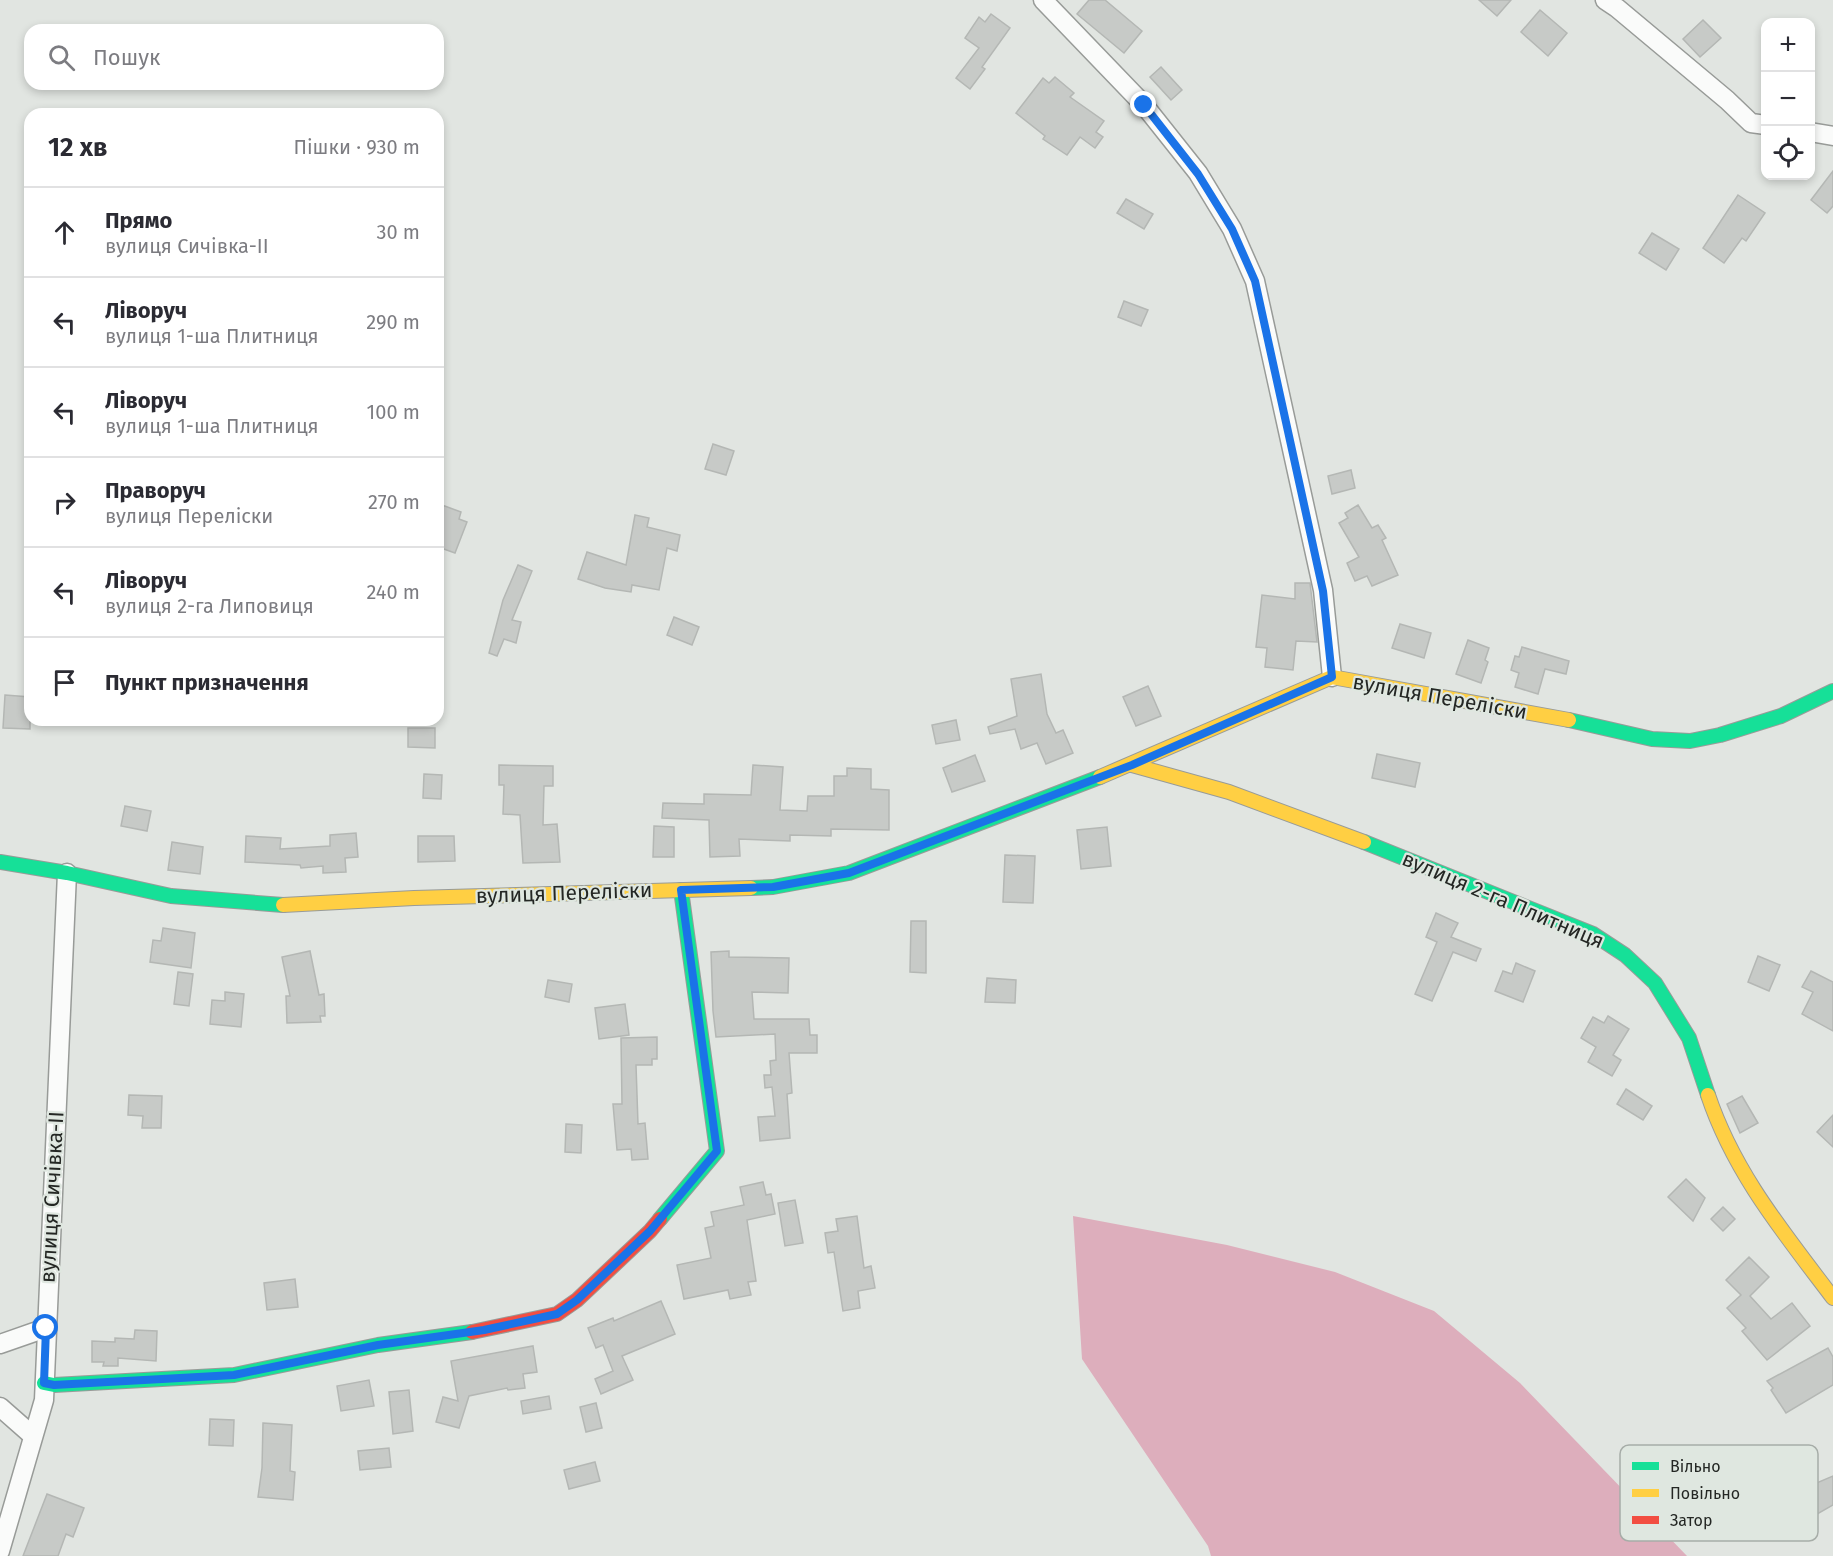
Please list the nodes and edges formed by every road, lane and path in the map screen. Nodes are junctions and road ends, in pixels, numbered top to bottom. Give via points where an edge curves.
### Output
1 (1043, 0) edge
2 (1605, 0) edge
3 (1761, 125) edge
4 (1815, 133) edge
5 (1833, 136) edge
6 (1332, 677) junction
7 (1833, 691) edge
8 (1132, 765) junction
9 (0, 862) edge
10 (67, 873) junction
11 (681, 890) junction
12 (1833, 1298) edge
13 (46, 1328) junction
14 (0, 1344) edge
15 (44, 1383) junction
16 (0, 1407) edge
17 (33, 1436) junction
18 (0, 1551) edge

1 - 6 street via 1144,105 1198,174 1232,229 1255,281 1323,591
2 - 3 street via 1751,123
4 - 5 street
6 - 7 street, вулиця Переліски via 1652,739 1690,741 1781,716
6 - 8 street, вулиця Переліски
8 - 11 street, вулиця Переліски via 849,873 773,887
8 - 12 street, вулиця 2-га Плитниця via 1180,775 1336,831 1593,934 1625,955 1655,983 1689,1038 1713,1110 1758,1198
9 - 10 street, вулиця Переліски
10 - 11 street, вулиця Переліски via 171,896 281,905
10 - 13 street, вулиця Сичівка-II
11 - 15 street via 717,1151 650,1231 577,1300 557,1314 484,1330 378,1345 234,1375
13 - 14 street
13 - 15 street, вулиця Сичівка-II
15 - 17 street, вулиця Сичівка-II via 44,1400
16 - 17 street
17 - 18 street, вулиця Сичівка-II

